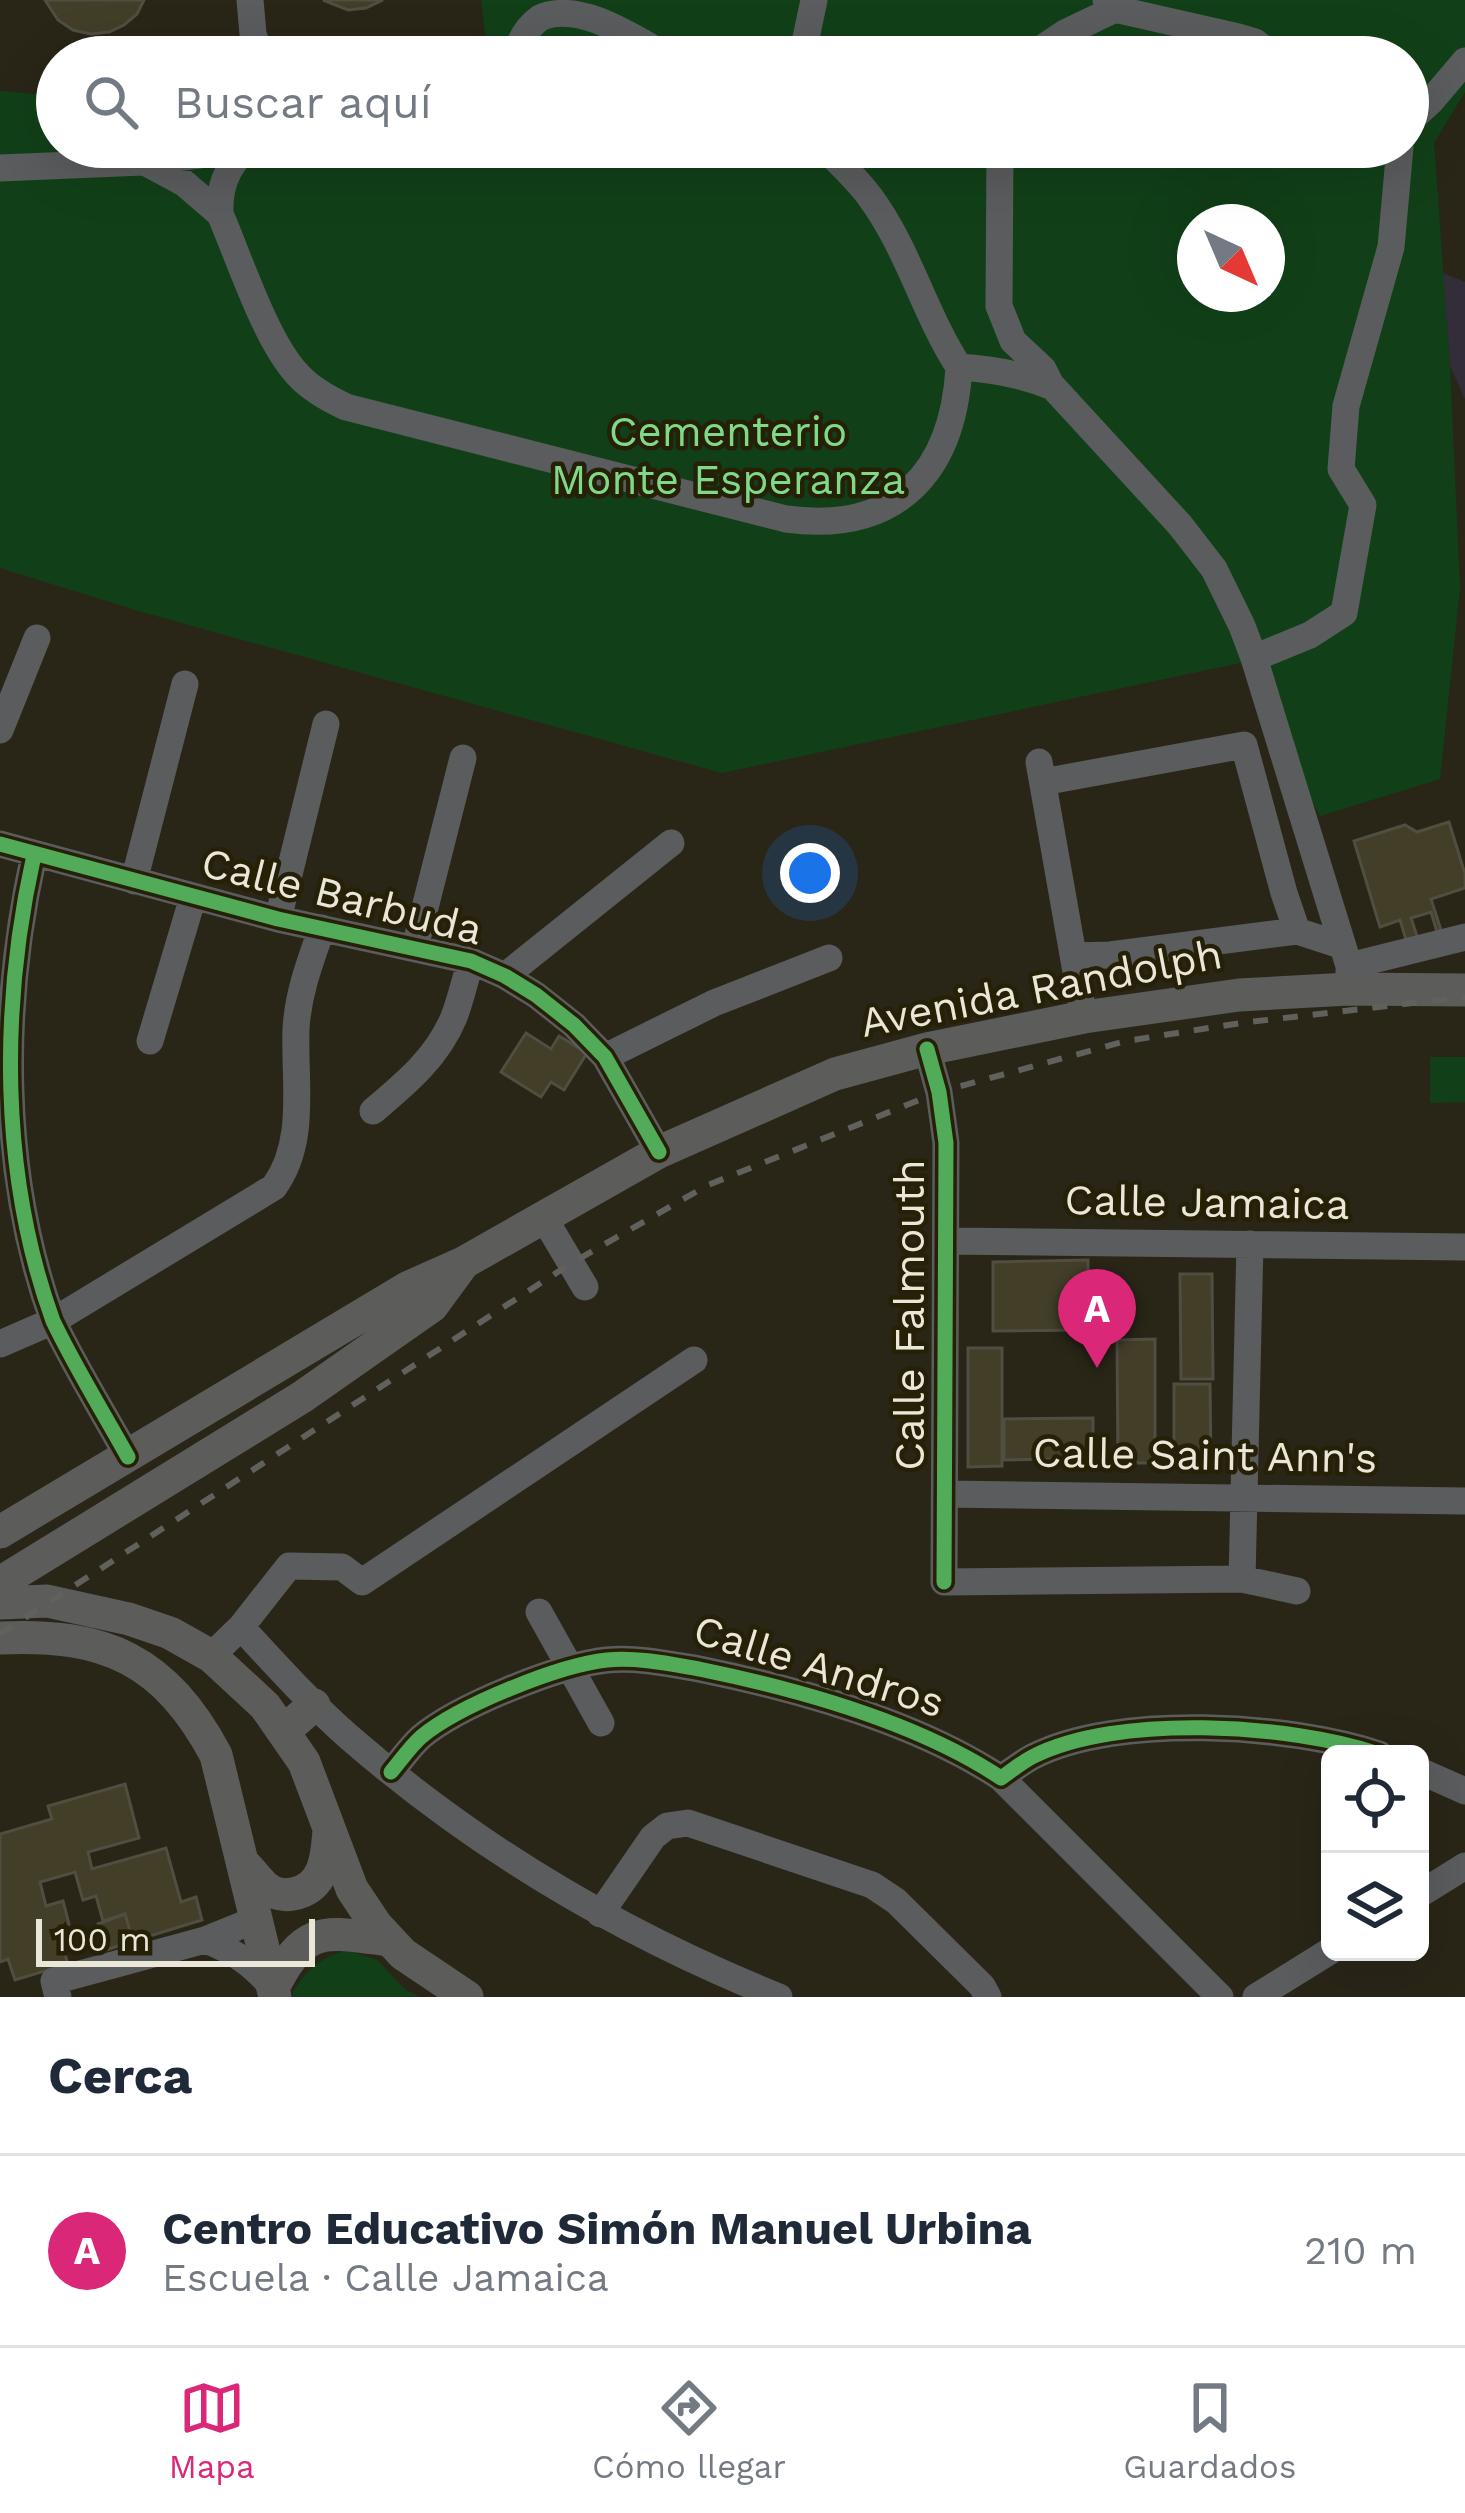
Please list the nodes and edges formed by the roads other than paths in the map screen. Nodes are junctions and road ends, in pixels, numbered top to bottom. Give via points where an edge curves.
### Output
1 (250, 0) edge
2 (814, 0) edge
3 (1110, 5) edge
4 (254, 36) edge
5 (524, 36) edge
6 (630, 36) edge
7 (806, 36) edge
8 (1060, 36) edge
9 (1234, 36) edge
10 (1465, 61) edge
11 (1429, 103) edge
12 (36, 166) edge
13 (0, 168) edge
14 (155, 168) edge
15 (229, 168) edge
16 (844, 168) edge
17 (1000, 168) edge
18 (1398, 168) edge
19 (220, 214) junction
20 (959, 367) junction
21 (1053, 387) junction
22 (37, 638) dead end
23 (1254, 658) junction
24 (185, 684) dead end
25 (326, 724) dead end
26 (0, 730) edge
27 (463, 758) dead end
28 (670, 843) dead end
29 (0, 844) edge
30 (34, 854) junction
31 (134, 881) junction
32 (193, 897) junction
33 (278, 919) junction
34 (322, 928) junction
35 (1297, 931) junction
36 (1465, 937) edge
37 (415, 947) junction
38 (1073, 956) junction
39 (829, 958) dead end
40 (471, 961) junction
41 (1347, 967) junction
42 (505, 976) junction
43 (1465, 990) edge
44 (1084, 1017) junction
45 (150, 1041) dead end
46 (927, 1049) junction
47 (605, 1057) junction
48 (2, 1078) edge
49 (373, 1111) dead end
50 (659, 1152) junction
51 (8, 1205) edge
52 (544, 1217) junction
53 (947, 1241) junction
54 (1250, 1244) junction
55 (1465, 1247) edge
56 (463, 1264) junction
57 (585, 1287) dead end
58 (53, 1321) junction
59 (0, 1344) edge
60 (694, 1360) dead end
61 (128, 1457) junction
62 (945, 1494) junction
63 (1244, 1498) junction
64 (1465, 1501) edge
65 (0, 1532) edge
66 (1242, 1579) junction
67 (0, 1583) edge
68 (1297, 1592) dead end
69 (0, 1603) edge
70 (539, 1612) dead end
71 (241, 1628) junction
72 (0, 1638) edge
73 (211, 1656) junction
74 (570, 1670) junction
75 (314, 1705) junction
76 (601, 1723) dead end
77 (285, 1730) junction
78 (1337, 1745) edge
79 (392, 1772) junction
80 (1429, 1775) edge
81 (1001, 1778) junction
82 (1465, 1791) edge
83 (329, 1828) junction
84 (244, 1864) junction
85 (1465, 1866) edge
86 (1429, 1888) edge
87 (600, 1914) junction
88 (257, 1919) junction
89 (205, 1940) junction
90 (389, 1940) junction
91 (1321, 1957) edge
92 (274, 1992) edge
93 (58, 1997) edge
94 (467, 1997) edge
95 (778, 1997) edge
96 (988, 1997) edge
97 (1220, 1997) edge
98 (1256, 1997) edge

1 - 4 street
2 - 7 street
3 - 8 street
3 - 9 street
5 - 6 street via 562,8 583,10
10 - 11 street
12 - 13 street
14 - 19 street
15 - 19 street
16 - 20 street via 887,224
17 - 21 street via 999,306 1012,341
18 - 23 street via 1391,247 1346,406 1341,469 1363,505 1344,613
19 - 20 street via 284,358 323,396 786,519 843,522 898,500 919,482 950,429
20 - 21 street
21 - 23 street via 1214,569
22 - 26 street
23 - 41 street
24 - 31 street
25 - 33 street
27 - 37 street
28 - 42 street
29 - 30 street, Calle Barbuda
30 - 31 street, Calle Barbuda
30 - 48 street via 16,930
31 - 32 street, Calle Barbuda
32 - 33 street, Calle Barbuda
32 - 45 street
33 - 34 street, Calle Barbuda
34 - 37 street, Calle Barbuda
34 - 58 street via 302,984 287,1168 274,1186
35 - 38 street
35 - 38 street via 1244,745 1041,772
35 - 41 street
36 - 41 street
37 - 40 street, Calle Barbuda
38 - 44 street
39 - 47 street
40 - 42 street, Calle Barbuda
40 - 49 street via 440,1043
41 - 43 main road, Avenida Randolph
41 - 44 main road, Avenida Randolph via 1239,995
42 - 47 street, Calle Barbuda
44 - 46 main road, Avenida Randolph
46 - 50 main road, Avenida Randolph via 835,1074
46 - 53 street, Calle Falmouth via 946,1143
47 - 50 street, Calle Barbuda
48 - 51 street
50 - 52 main road, Avenida Randolph
51 - 58 street
52 - 56 main road, Avenida Randolph
52 - 57 street
53 - 54 street, Calle Jamaica
53 - 62 street, Calle Falmouth
54 - 55 street, Calle Jamaica
54 - 63 street
56 - 61 main road, Avenida Randolph via 409,1287
56 - 67 main road, Avenida Randolph via 432,1306 302,1397
58 - 59 street
58 - 61 street
60 - 71 street via 362,1582 342,1567 289,1566
61 - 65 main road, Avenida Randolph
62 - 63 street, Calle Saint Ann's
62 - 66 street, Calle Falmouth via 944,1582
63 - 64 street, Calle Saint Ann's
63 - 66 street
66 - 68 street
69 - 73 main road via 47,1601 129,1618
70 - 74 street
71 - 73 street
71 - 75 street
72 - 84 main road via 99,1646 169,1687 216,1754
73 - 77 main road
74 - 76 street
74 - 79 street, Calle Andros via 446,1718
74 - 81 street, Calle Andros via 607,1660 652,1662 744,1679 899,1727
75 - 77 main road
75 - 79 street
77 - 83 main road
78 - 81 street via 1234,1728 1151,1729 1082,1739
79 - 87 street
80 - 82 street
81 - 97 street, Calle Andros
83 - 84 main road via 320,1879 301,1893 280,1895
83 - 90 main road via 352,1888
84 - 88 main road
85 - 86 street
87 - 95 street
87 - 96 street via 653,1838 688,1823 872,1885
88 - 89 street
88 - 90 main road via 326,1916
88 - 92 main road
89 - 92 street via 255,1966
89 - 93 street via 54,1981
90 - 92 main road via 331,1933 307,1941 289,1957
90 - 94 main road
91 - 98 street

